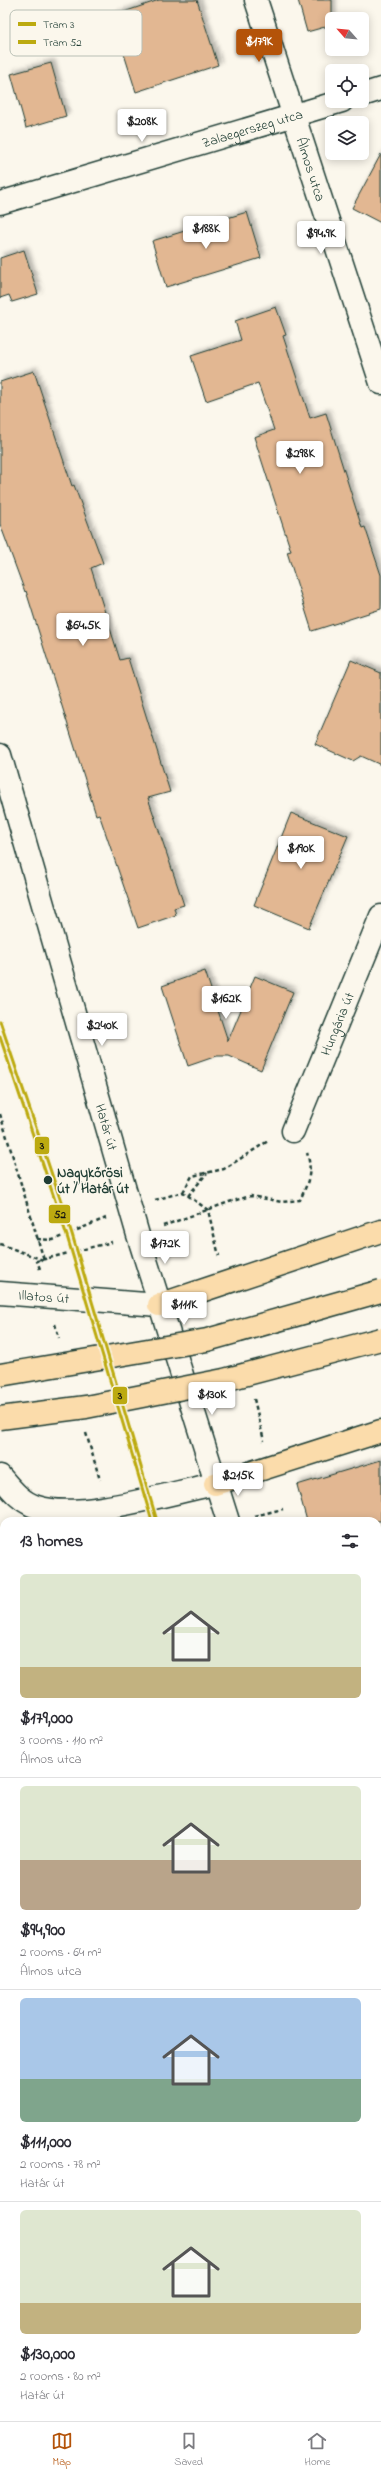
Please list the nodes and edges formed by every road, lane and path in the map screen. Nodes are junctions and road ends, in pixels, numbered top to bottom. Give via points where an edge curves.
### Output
1 (256, 0) edge
2 (381, 89) edge
3 (369, 93) edge
4 (325, 106) edge
5 (294, 115) junction
6 (0, 203) edge
7 (381, 383) edge
8 (0, 755) edge
9 (381, 916) edge
10 (0, 1114) edge
11 (296, 1127) junction
12 (208, 1173) junction
13 (183, 1192) dead end
14 (188, 1196) dead end
15 (196, 1215) dead end
16 (381, 1231) edge
17 (0, 1244) edge
18 (381, 1291) edge
19 (0, 1293) edge
20 (159, 1305) junction
21 (381, 1339) edge
22 (0, 1375) edge
23 (0, 1418) edge
24 (381, 1431) edge
25 (0, 1476) edge
26 (215, 1484) junction
27 (283, 1510) dead end
28 (253, 1516) dead end
29 (227, 1517) edge

1 - 5 street, Álmos utca
2 - 3 street
4 - 5 street, Zalaegerszeg utca
5 - 6 street, Zalaegerszeg utca
5 - 7 street, Álmos utca
8 - 20 street, Határ út
9 - 11 street, Hungária út
10 - 17 path via 44,1260
11 - 12 path via 224,1168
11 - 15 path via 311,1164 310,1179 300,1200 282,1202 252,1196
12 - 13 path via 192,1176
12 - 14 path
16 - 20 main road
18 - 22 main road, bridge via 207,1340
19 - 20 street, Illatos út
20 - 26 street, Határ út
21 - 23 main road, bridge via 224,1380 86,1406
24 - 26 main road
25 - 26 street via 26,1502 60,1512 130,1503
26 - 29 street, Határ út
27 - 28 path

